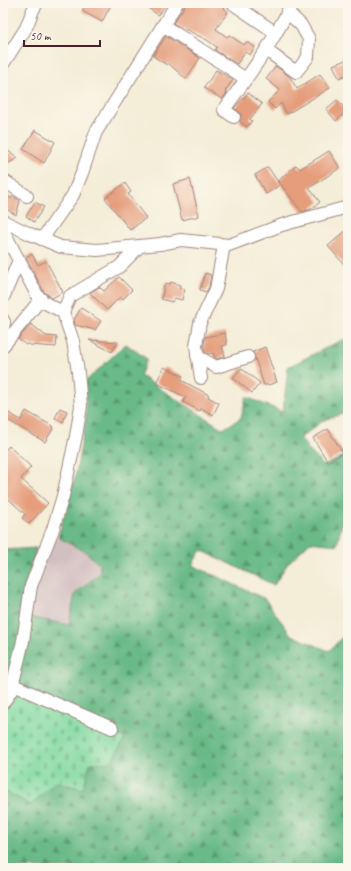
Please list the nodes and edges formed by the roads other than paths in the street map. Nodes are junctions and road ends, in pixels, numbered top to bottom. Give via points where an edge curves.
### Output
1 (37, 3) edge
2 (177, 3) edge
3 (232, 3) edge
4 (290, 7) edge
5 (163, 25) junction
6 (276, 33) junction
7 (266, 50) junction
8 (3, 64) edge
9 (246, 79) junction
10 (234, 117) dead end
11 (3, 180) edge
12 (27, 196) dead end
13 (348, 207) edge
14 (3, 221) edge
15 (3, 230) edge
16 (42, 239) junction
17 (224, 245) junction
18 (139, 247) junction
19 (19, 260) junction
20 (3, 298) edge
21 (41, 299) junction
22 (63, 312) junction
23 (3, 320) edge
24 (3, 328) edge
25 (3, 346) edge
26 (198, 356) junction
27 (248, 357) dead end
28 (200, 378) dead end
29 (13, 685) junction
30 (3, 703) edge
31 (112, 728) dead end

1 - 8 street via 26,28
2 - 5 street
3 - 6 street
4 - 6 street
4 - 7 street via 309,40 308,57 296,72
5 - 9 street
5 - 16 street via 96,132 73,195
6 - 7 street
7 - 9 street
9 - 10 street via 224,110
11 - 12 street
13 - 17 street via 282,225
14 - 16 street
15 - 19 street
16 - 18 street via 61,247 97,250
17 - 18 street via 181,240
17 - 26 street via 216,289 200,324 196,346
18 - 22 street via 119,267 70,296
19 - 20 street
19 - 21 street
21 - 22 street
21 - 25 street
22 - 29 street via 74,342 81,406 54,529 31,586
23 - 24 street
26 - 27 street via 216,367
26 - 28 street
29 - 30 street
29 - 31 street

